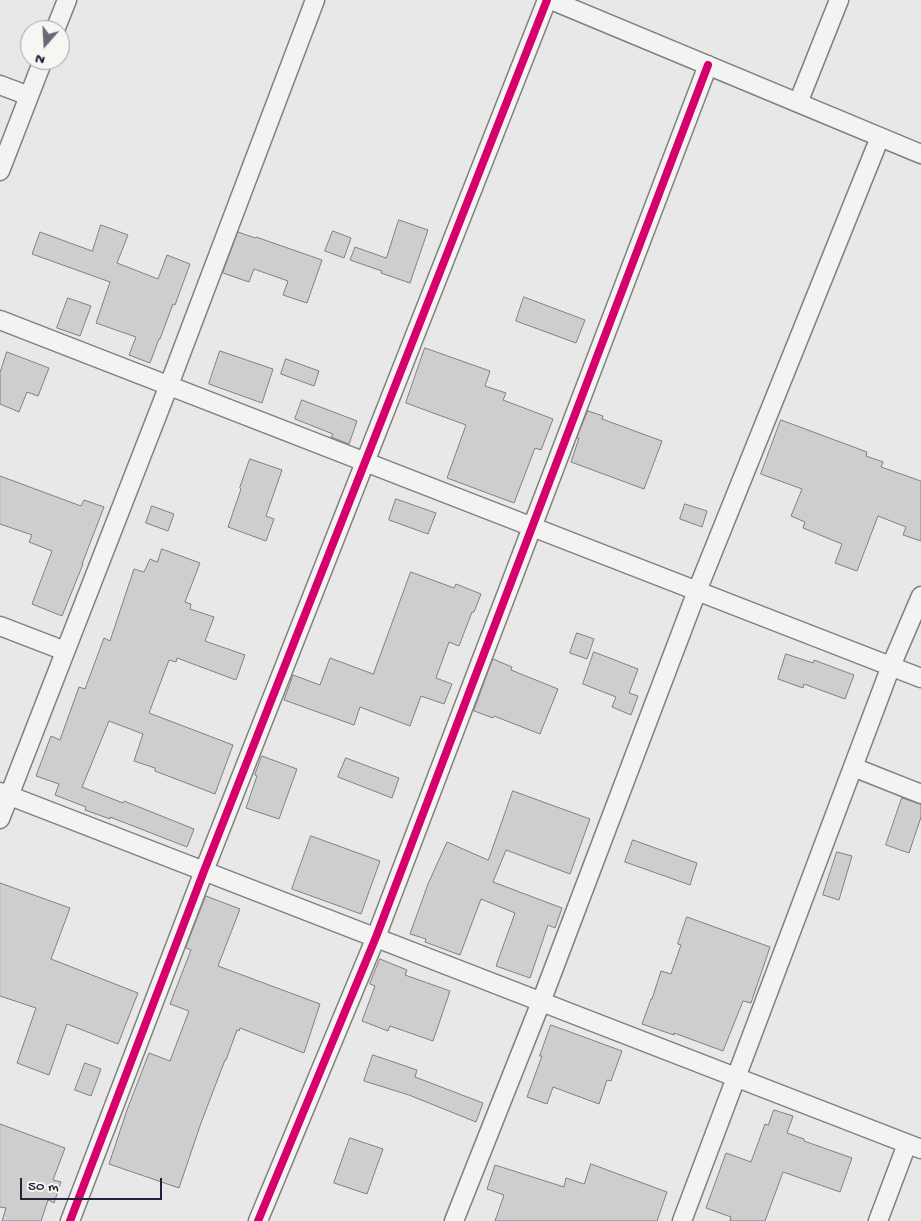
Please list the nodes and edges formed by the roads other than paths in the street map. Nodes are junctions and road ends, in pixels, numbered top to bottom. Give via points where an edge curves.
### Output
1 (67, 0) edge
2 (315, 0) edge
3 (547, 0) edge
4 (551, 0) edge
5 (839, 0) edge
6 (59, 20) edge
7 (708, 65) junction
8 (39, 70) edge
9 (0, 85) edge
10 (29, 96) junction
11 (798, 103) junction
12 (880, 137) junction
13 (921, 154) edge
14 (0, 171) edge
15 (0, 320) edge
16 (169, 385) junction
17 (365, 462) junction
18 (532, 526) junction
19 (697, 591) junction
20 (921, 596) edge
21 (0, 626) edge
22 (65, 651) junction
23 (891, 666) junction
24 (921, 678) edge
25 (853, 767) junction
26 (4, 794) edge
27 (921, 794) edge
28 (0, 819) edge
29 (204, 871) junction
30 (376, 937) junction
31 (541, 1002) junction
32 (736, 1078) junction
33 (914, 1146) edge
34 (70, 1221) edge
35 (258, 1221) edge
36 (454, 1221) edge
37 (682, 1221) edge
38 (878, 1221) edge

1 - 6 street
2 - 16 street
3 - 17 street
4 - 7 street
5 - 11 street
7 - 11 street
7 - 18 street
8 - 10 street
9 - 10 street
10 - 14 street
11 - 12 street
12 - 13 street
12 - 19 street
15 - 16 street
16 - 17 street
16 - 22 street
17 - 18 street
17 - 29 street
18 - 19 street
18 - 30 street
19 - 23 street
19 - 31 street
20 - 23 street
21 - 22 street
22 - 26 street
23 - 24 street
23 - 25 street
25 - 27 street
25 - 32 street
26 - 28 street
26 - 29 street
29 - 30 street
29 - 34 street
30 - 31 street
30 - 35 street
31 - 32 street
31 - 36 street
32 - 33 street
32 - 37 street
33 - 38 street

